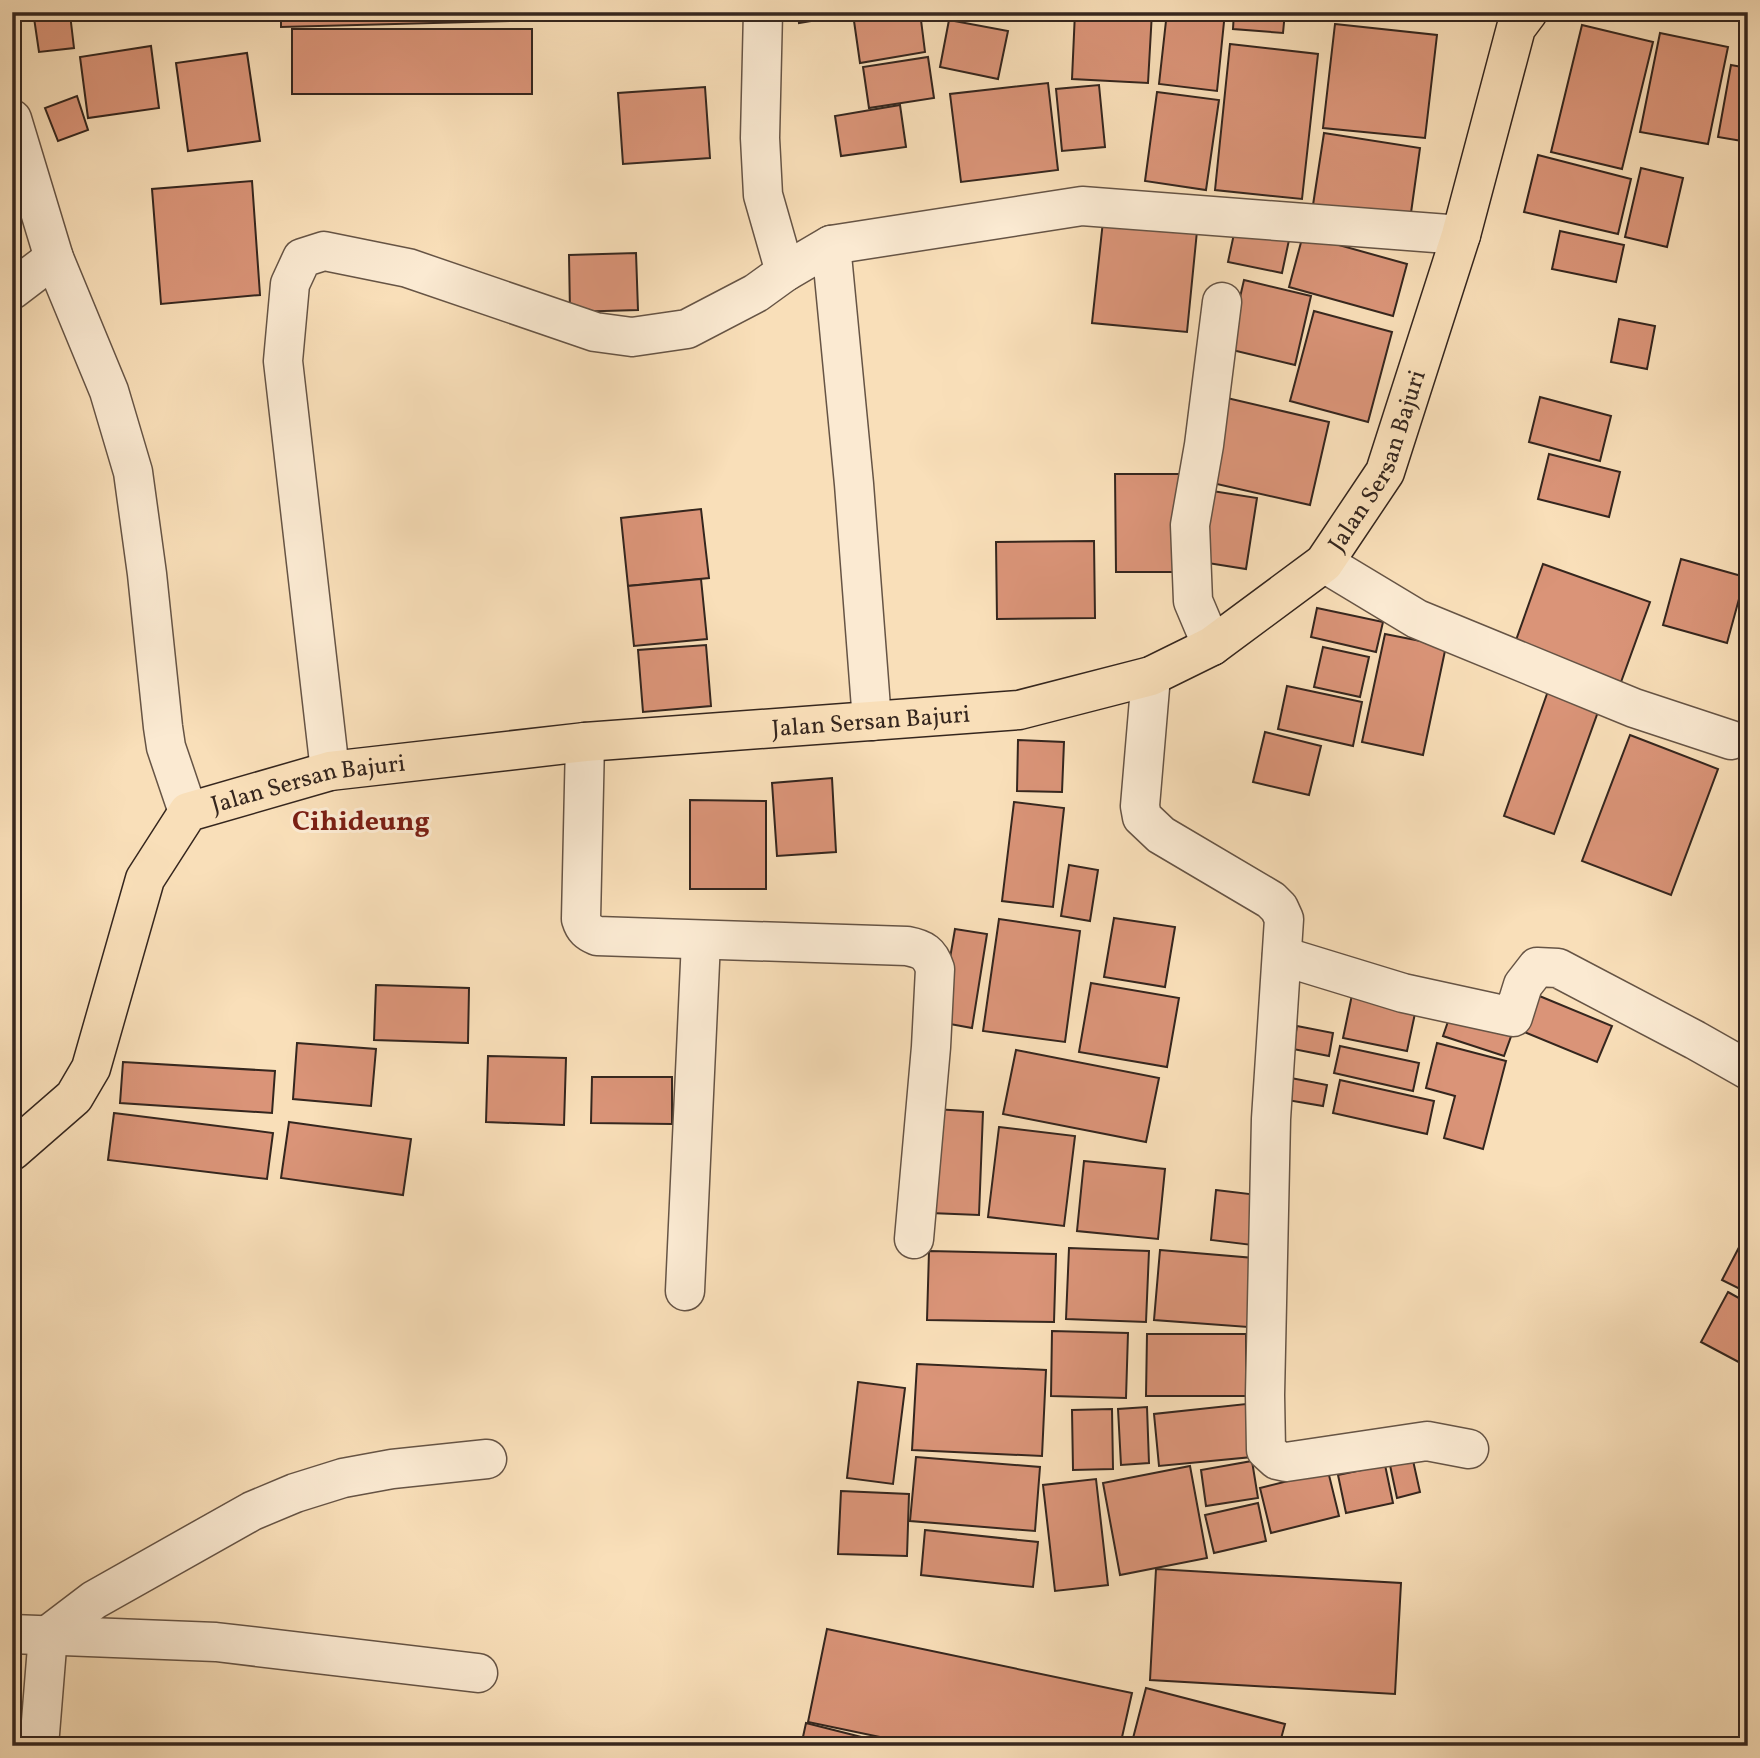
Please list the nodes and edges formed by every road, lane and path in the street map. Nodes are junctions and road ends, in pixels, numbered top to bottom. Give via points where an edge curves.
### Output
1 (764, 12) edge
2 (1528, 12) edge
3 (12, 119) edge
4 (1461, 235) junction
5 (831, 245) junction
6 (54, 258) junction
7 (785, 272) junction
8 (12, 290) edge
9 (1222, 302) dead end
10 (1324, 563) junction
11 (1212, 646) junction
12 (1151, 676) junction
13 (872, 721) junction
14 (1731, 740) dead end
15 (585, 742) junction
16 (330, 771) junction
17 (188, 812) junction
18 (701, 941) junction
19 (1282, 956) junction
20 (1748, 1070) edge
21 (12, 1152) edge
22 (914, 1239) dead end
23 (685, 1290) dead end
24 (1469, 1449) dead end
25 (487, 1460) dead end
26 (30, 1635) edge
27 (478, 1673) dead end
28 (39, 1746) edge

1 - 7 street via 763,195
2 - 4 main road, Jalan Sersan Bajuri via 1516,28
3 - 6 street
4 - 5 street via 1082,206
4 - 10 main road, Jalan Sersan Bajuri via 1385,471
5 - 7 street
5 - 13 street
6 - 8 street
6 - 17 street via 110,391 132,472 166,747
7 - 16 street via 756,293 687,329 632,337 595,332 408,268 324,251 302,258 290,285 283,361
9 - 11 street via 1189,525 1193,601
10 - 11 main road, Jalan Sersan Bajuri
10 - 14 street via 1417,619 1634,708
11 - 12 main road, Jalan Sersan Bajuri
12 - 13 main road, Jalan Sersan Bajuri via 1019,710
12 - 19 street via 1142,817 1161,835 1271,900 1284,919
13 - 15 main road, Jalan Sersan Bajuri
15 - 16 main road, Jalan Sersan Bajuri
15 - 18 street via 584,928 597,936
16 - 17 main road, Jalan Sersan Bajuri
17 - 21 main road, Jalan Sersan Bajuri via 145,879 91,1068 74,1097
18 - 22 street via 907,946 927,952 935,969
18 - 23 street
19 - 20 street via 1403,993 1513,1017 1523,985 1537,967 1558,968
19 - 24 street via 1271,1118 1266,1450 1286,1462 1427,1441
25 - 26 street via 392,1469 295,1493 253,1511
26 - 27 street via 216,1642
26 - 28 street

